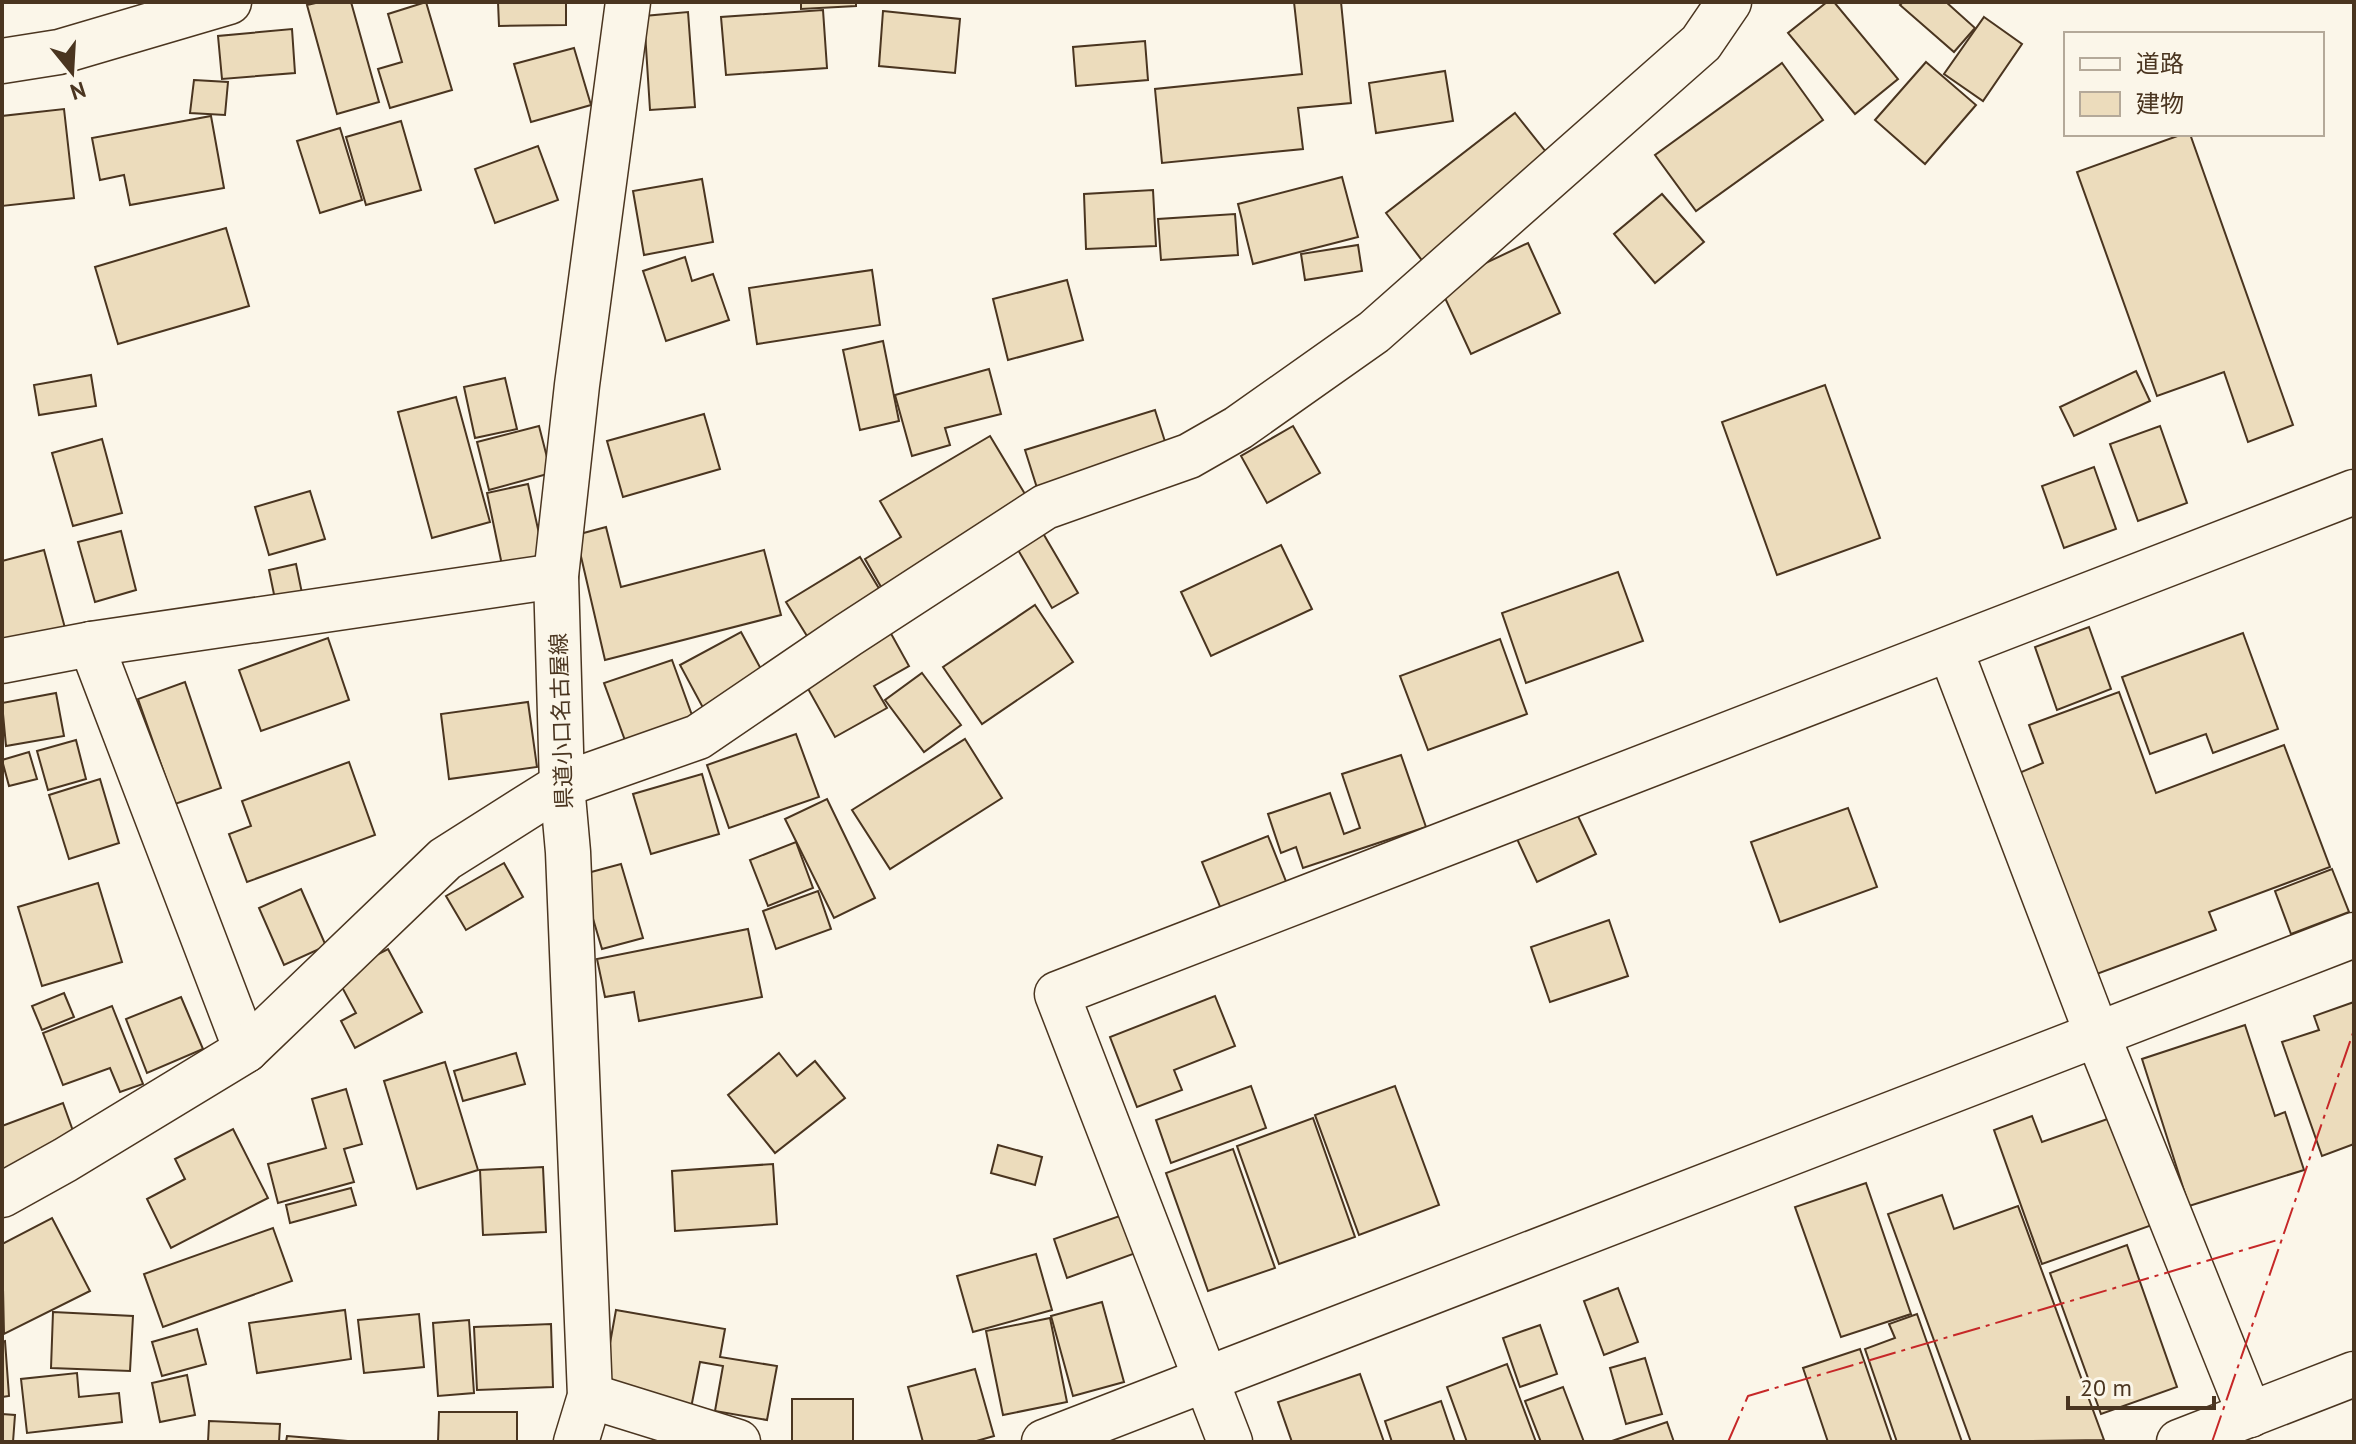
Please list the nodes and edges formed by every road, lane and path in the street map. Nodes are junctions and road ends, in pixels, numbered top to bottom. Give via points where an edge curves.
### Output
1 (229, 2) edge
2 (628, 2) edge
3 (1729, 2) edge
4 (2, 61) edge
5 (2354, 492) edge
6 (556, 576) junction
7 (91, 644) junction
8 (1950, 649) junction
9 (2, 661) edge
10 (562, 785) junction
11 (2354, 935) edge
12 (2097, 1034) junction
13 (246, 1050) junction
14 (2, 1195) edge
15 (2354, 1374) edge
16 (1204, 1378) junction
17 (590, 1396) junction
18 (2250, 1415) junction
19 (576, 1442) edge
20 (738, 1442) edge
21 (1044, 1442) edge
22 (1230, 1442) edge
23 (2179, 1442) edge

1 - 4 street via 59,52
2 - 6 street, 県道小口名古屋線
3 - 10 street via 1701,43 1374,332 1238,428 1189,456 1045,507 698,737
5 - 8 street
6 - 7 street
6 - 10 street, 県道小口名古屋線
7 - 9 street
7 - 13 street
8 - 12 street
8 - 16 street via 1057,994
10 - 13 street via 445,859
10 - 17 street, 県道小口名古屋線
11 - 12 street
12 - 16 street
12 - 18 street
13 - 14 street
15 - 18 street
16 - 21 street
16 - 22 street
17 - 19 street, 県道小口名古屋線
17 - 20 street
18 - 23 street

